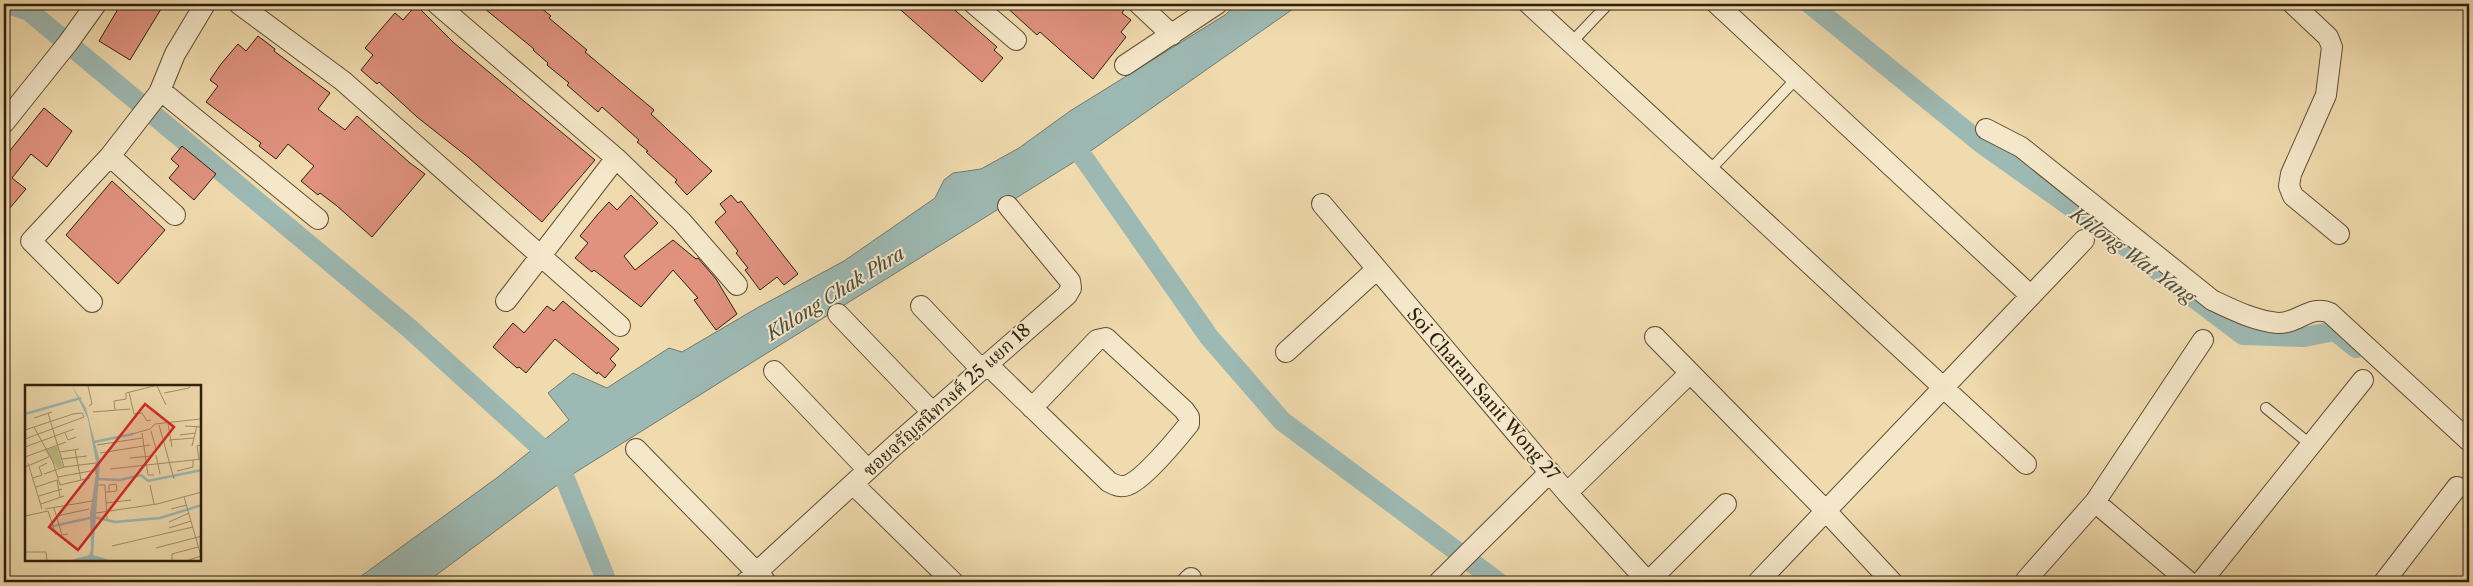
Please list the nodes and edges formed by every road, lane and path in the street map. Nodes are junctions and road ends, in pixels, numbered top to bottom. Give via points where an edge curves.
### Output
1 (96, 4) edge
2 (205, 4) edge
3 (238, 4) edge
4 (438, 4) edge
5 (974, 4) edge
6 (1139, 4) edge
7 (1217, 4) edge
8 (1529, 4) edge
9 (1608, 4) edge
10 (1717, 4) edge
11 (2293, 4) edge
12 (1172, 36) junction
13 (1016, 40) dead end
14 (1571, 42) junction
15 (1125, 65) dead end
16 (1796, 79) junction
17 (160, 91) junction
18 (4, 123) edge
19 (1986, 129) dead end
20 (110, 156) junction
21 (616, 158) junction
22 (1709, 171) junction
23 (1322, 204) dead end
24 (1008, 206) dead end
25 (174, 215) dead end
26 (318, 219) dead end
27 (2339, 234) dead end
28 (2084, 240) dead end
29 (539, 255) junction
30 (1376, 269) junction
31 (737, 285) dead end
32 (2031, 296) junction
33 (506, 301) dead end
34 (92, 302) dead end
35 (921, 306) dead end
36 (838, 314) dead end
37 (620, 326) dead end
38 (1655, 338) dead end
39 (2203, 340) dead end
40 (1286, 352) dead end
41 (984, 367) junction
42 (774, 371) dead end
43 (1689, 374) junction
44 (2363, 380) dead end
45 (1944, 387) junction
46 (1032, 408) junction
47 (2266, 408) dead end
48 (932, 412) junction
49 (2469, 442) edge
50 (2311, 445) junction
51 (636, 449) dead end
52 (2026, 464) dead end
53 (868, 470) junction
54 (1550, 472) junction
55 (853, 484) junction
56 (2457, 487) dead end
57 (1568, 493) junction
58 (2095, 502) junction
59 (1726, 504) dead end
60 (1825, 510) junction
61 (1445, 576) edge
62 (756, 579) edge
63 (2026, 580) dead end
64 (953, 582) edge
65 (1648, 582) edge
66 (1758, 582) edge
67 (1892, 582) edge
68 (2188, 582) edge
69 (2202, 582) edge
70 (2384, 582) edge

1 - 18 street
2 - 17 street via 175,54
3 - 29 street via 343,81
4 - 21 street
5 - 13 street
6 - 12 street
7 - 12 street
8 - 14 street
9 - 14 lane
10 - 16 street
11 - 27 street via 2328,37 2332,47 2326,95 2291,174 2289,186 2293,196
12 - 15 street
14 - 22 street
16 - 22 lane
16 - 32 street
17 - 20 street
17 - 26 street
19 - 49 street via 2021,147 2212,300 2239,313 2279,323 2293,321 2315,310 2330,313
20 - 25 street
20 - 34 street via 31,241
21 - 29 street
21 - 31 street via 682,222
22 - 45 street
23 - 30 street, Soi Charan Sanit Wong 27
24 - 41 street, ซอยจรัญสนิทวงศ์ 25 แยก 18 via 1070,281 1071,288
28 - 32 street
29 - 33 street
29 - 37 street
30 - 40 street
30 - 54 street, Soi Charan Sanit Wong 27
32 - 45 street
35 - 41 street
36 - 48 street
38 - 43 street
39 - 58 street
41 - 46 street
41 - 48 street, ซอยจรัญสนิทวงศ์ 25 แยก 18
42 - 53 street
43 - 57 street
43 - 60 street
44 - 50 street
45 - 52 street
45 - 60 street
46 - 46 street via 1098,340 1106,338 1184,410 1190,424 1156,462 1128,485 1119,486 1109,482
47 - 50 lane
48 - 53 street, ซอยจรัญสนิทวงศ์ 25 แยก 18
50 - 69 street
51 - 62 street
53 - 55 street, ซอยจรัญสนิทวงศ์ 25 แยก 18
54 - 57 street, Soi Charan Sanit Wong 27
54 - 61 street
55 - 62 street, ซอยจรัญสนิทวงศ์ 25 แยก 18
55 - 64 street
56 - 70 street
57 - 65 street, Soi Charan Sanit Wong 27
58 - 63 street
58 - 68 street
59 - 65 street
60 - 66 street
60 - 67 street

